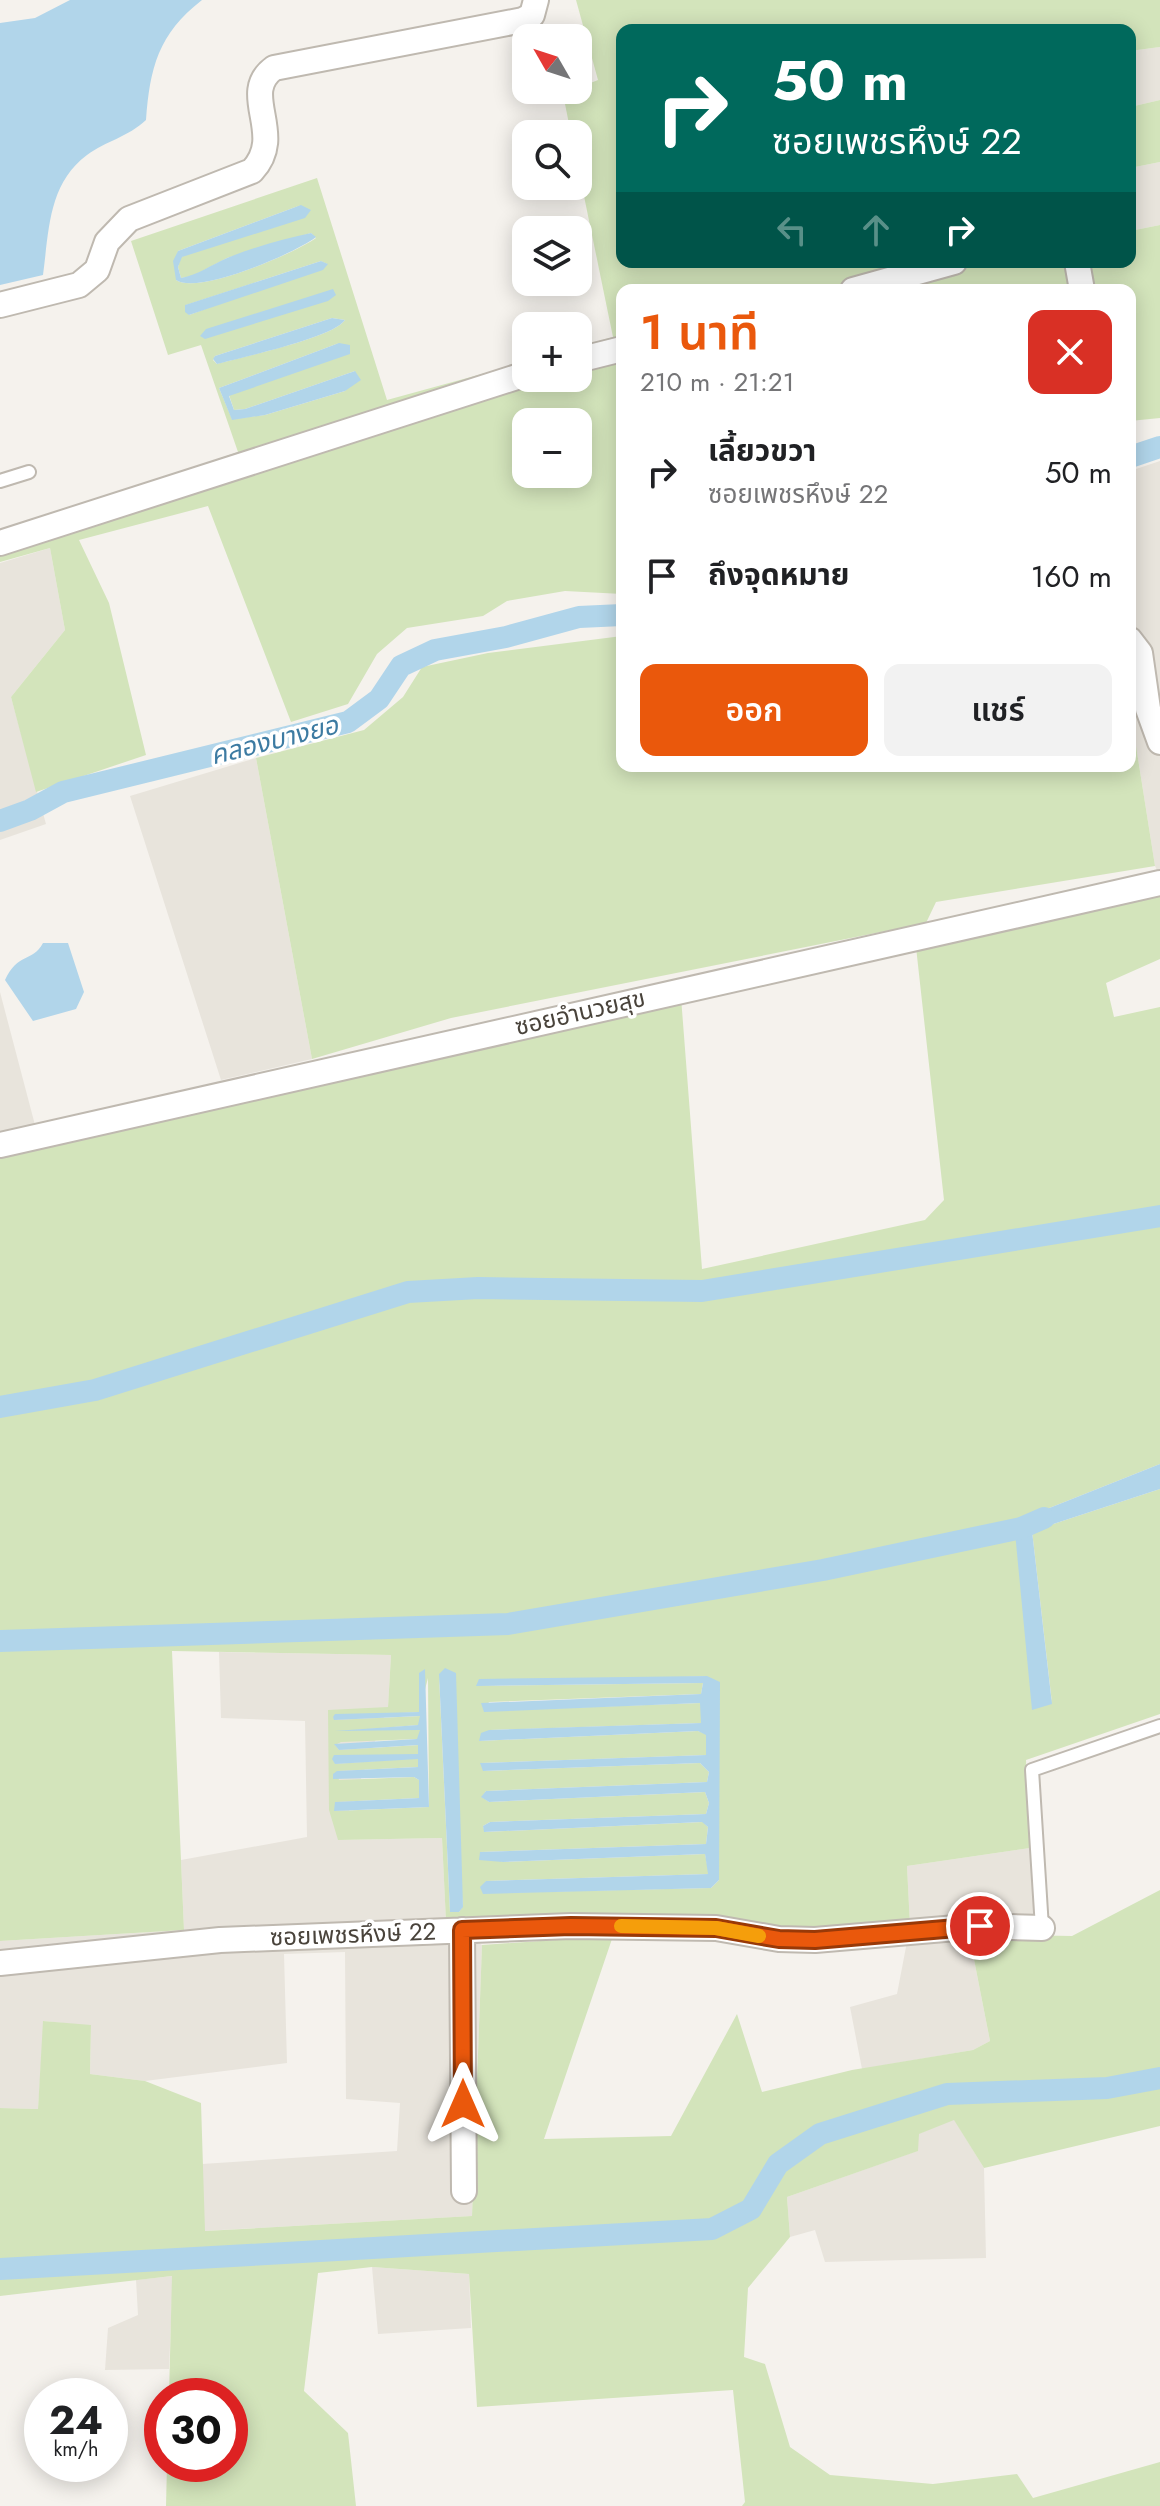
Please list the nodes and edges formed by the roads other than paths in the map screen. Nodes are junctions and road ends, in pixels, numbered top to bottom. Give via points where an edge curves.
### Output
1 (536, 0) edge
2 (932, 268) edge
3 (875, 284) edge
4 (0, 305) edge
5 (616, 350) edge
6 (592, 356) edge
7 (512, 378) edge
8 (29, 472) dead end
9 (0, 481) edge
10 (0, 543) edge
11 (1136, 648) edge
12 (1160, 742) edge
13 (1160, 883) edge
14 (0, 1145) edge
15 (1160, 1726) edge
16 (1042, 1928) joint
17 (462, 1930) junction
18 (0, 1963) edge
19 (464, 2191) dead end

1 - 4 street via 532,15 523,20 274,68 263,76 259,90 267,145 264,159 252,171 129,219 107,242 97,270 79,285
2 - 3 street
5 - 6 street
7 - 10 street
8 - 9 lane
11 - 12 street
13 - 14 street, ซอยอำนวยสุข
15 - 16 lane via 1032,1770
16 - 17 street, ซอยเพชรหึงษ์ 22 via 980,1926 815,1940 716,1928
17 - 18 street, ซอยเพชรหึงษ์ 22 via 220,1940
17 - 19 street

